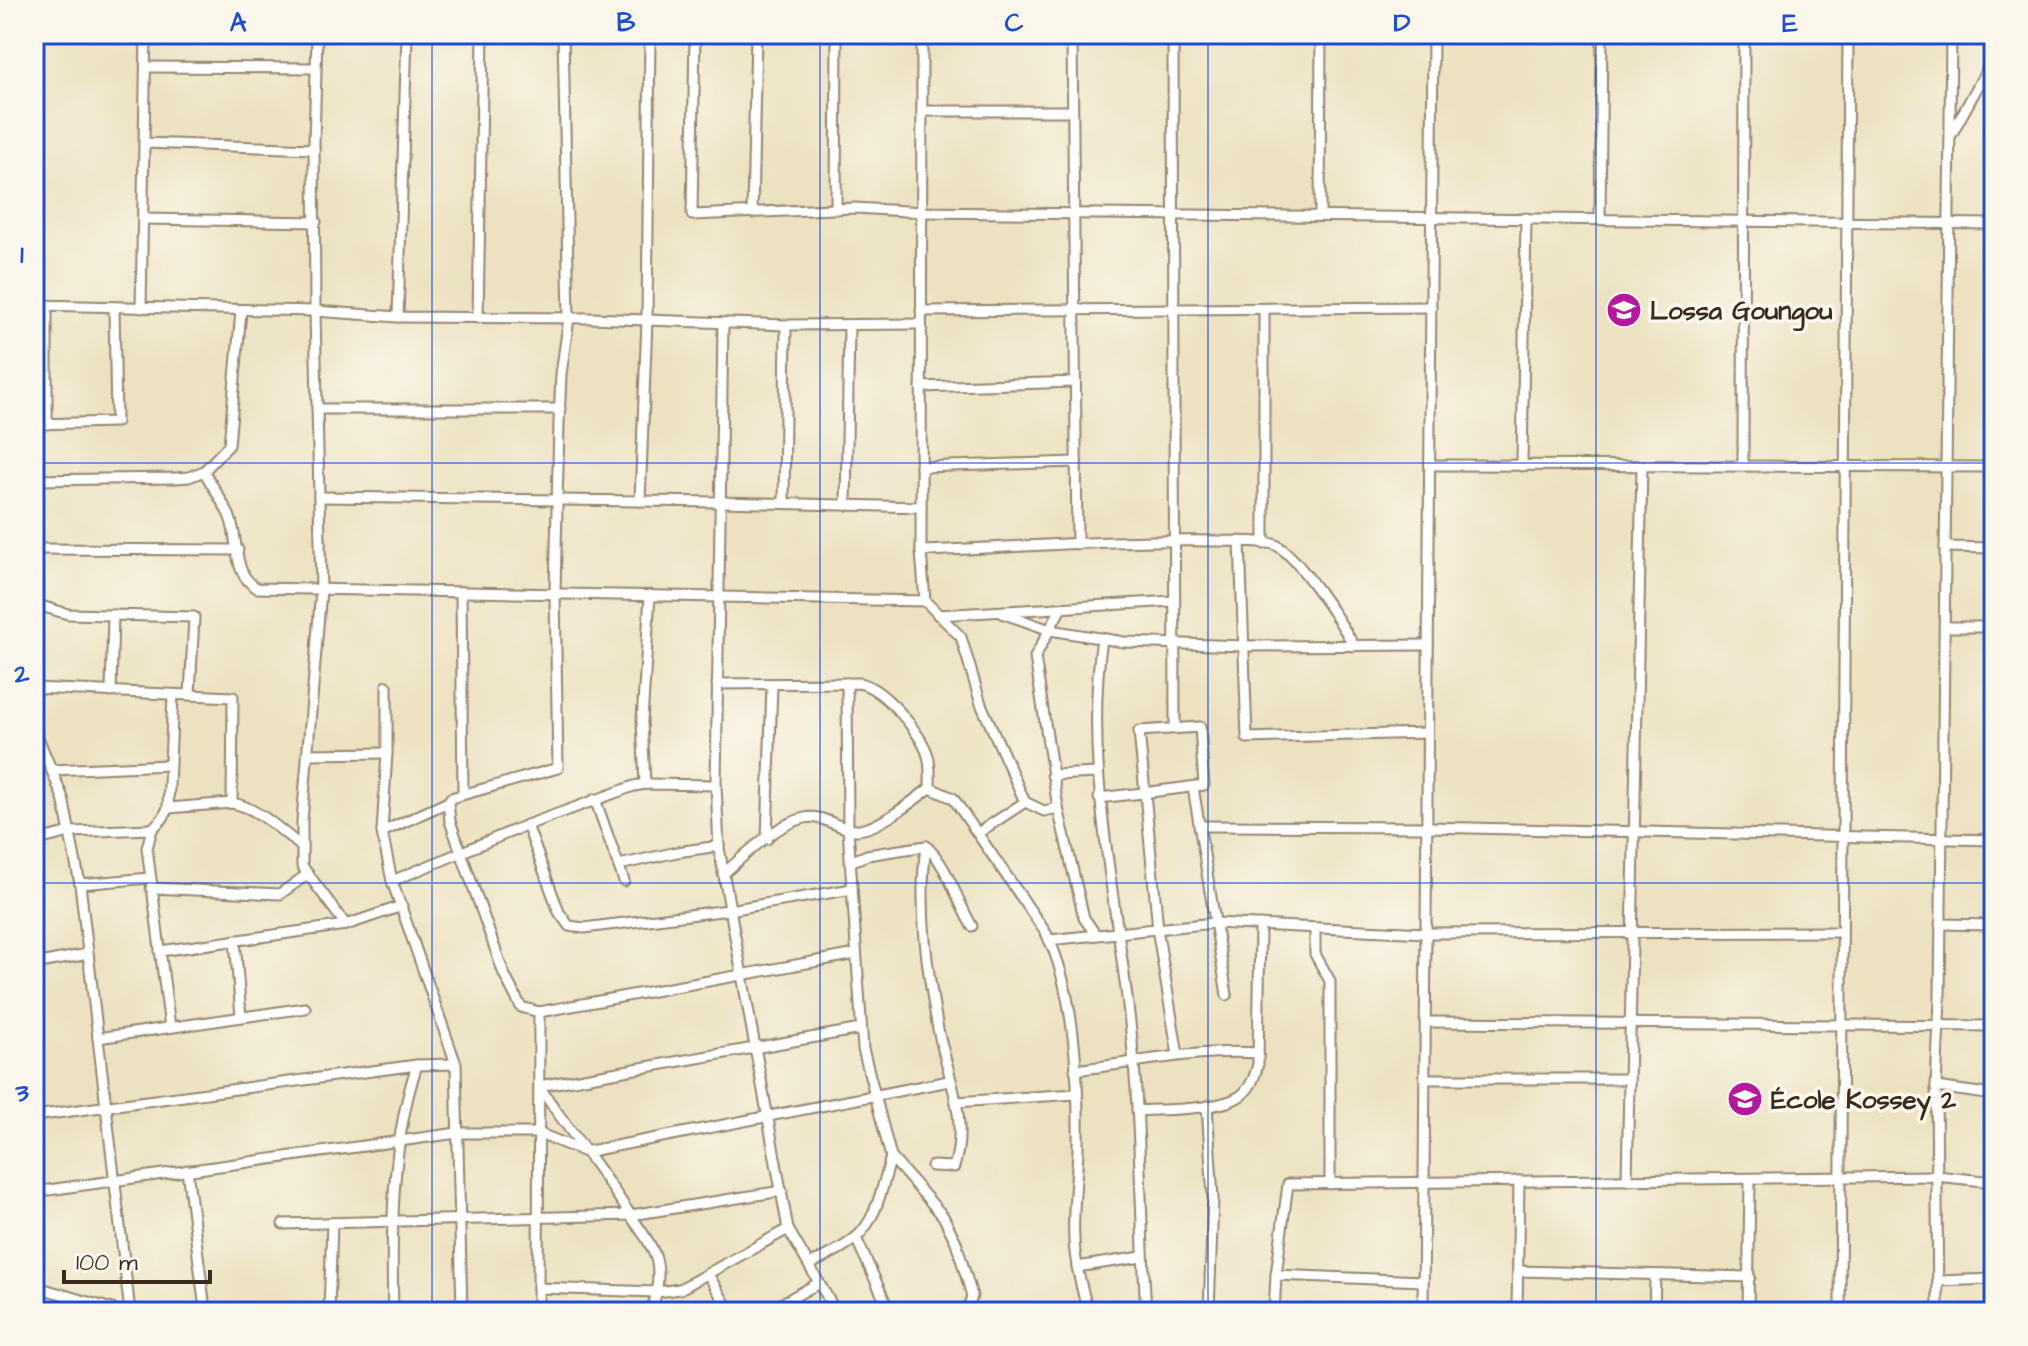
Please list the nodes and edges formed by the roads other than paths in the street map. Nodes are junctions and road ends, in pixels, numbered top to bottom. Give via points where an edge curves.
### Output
1 (146, 34) edge
2 (317, 34) edge
3 (407, 34) edge
4 (483, 34) edge
5 (563, 34) edge
6 (650, 34) edge
7 (695, 34) edge
8 (756, 34) edge
9 (837, 34) edge
10 (922, 34) edge
11 (1072, 34) edge
12 (1173, 34) edge
13 (1321, 34) edge
14 (1433, 34) edge
15 (1602, 34) edge
16 (1744, 34) edge
17 (1848, 34) edge
18 (1951, 34) edge
19 (1994, 57) edge
20 (146, 67) junction
21 (316, 68) junction
22 (922, 111) junction
23 (1072, 111) junction
24 (1950, 136) junction
25 (144, 143) junction
26 (314, 149) junction
27 (836, 209) junction
28 (922, 212) junction
29 (752, 213) junction
30 (1073, 214) junction
31 (1173, 216) junction
32 (1320, 216) junction
33 (1432, 216) junction
34 (1526, 218) junction
35 (143, 219) junction
36 (1600, 219) junction
37 (1742, 221) junction
38 (316, 222) junction
39 (1846, 222) junction
40 (1948, 224) junction
41 (1994, 224) edge
42 (34, 305) edge
43 (47, 305) junction
44 (114, 307) junction
45 (1431, 307) junction
46 (141, 308) junction
47 (1173, 309) junction
48 (1264, 309) junction
49 (1074, 310) junction
50 (241, 311) junction
51 (315, 311) junction
52 (921, 311) junction
53 (398, 317) junction
54 (478, 318) junction
55 (569, 318) junction
56 (647, 320) junction
57 (723, 324) junction
58 (921, 324) junction
59 (786, 325) junction
60 (849, 325) junction
61 (1075, 382) junction
62 (921, 387) junction
63 (317, 409) junction
64 (560, 409) junction
65 (34, 424) edge
66 (47, 424) junction
67 (1076, 462) junction
68 (1430, 465) junction
69 (1522, 466) junction
70 (1642, 466) junction
71 (1743, 466) junction
72 (1845, 466) junction
73 (921, 467) junction
74 (1946, 467) junction
75 (1994, 467) edge
76 (204, 471) junction
77 (34, 480) edge
78 (319, 497) junction
79 (558, 500) junction
80 (640, 501) junction
81 (720, 502) junction
82 (784, 503) junction
83 (846, 505) junction
84 (921, 507) junction
85 (1174, 540) junction
86 (1240, 542) junction
87 (1077, 544) junction
88 (1264, 544) junction
89 (1945, 547) junction
90 (1994, 548) edge
91 (34, 549) edge
92 (238, 550) junction
93 (921, 551) junction
94 (321, 590) junction
95 (461, 592) junction
96 (555, 593) junction
97 (650, 595) junction
98 (718, 596) junction
99 (925, 601) junction
100 (1173, 601) junction
101 (34, 604) edge
102 (1060, 610) junction
103 (1002, 613) junction
104 (113, 615) junction
105 (938, 615) junction
106 (1945, 627) junction
107 (1994, 627) edge
108 (1050, 630) junction
109 (1102, 638) junction
110 (1173, 643) junction
111 (1428, 645) junction
112 (1244, 646) junction
113 (1354, 646) junction
114 (847, 683) junction
115 (717, 684) junction
116 (772, 684) junction
117 (387, 686) dead end
118 (34, 688) edge
119 (111, 692) junction
120 (190, 694) junction
121 (173, 695) junction
122 (34, 728) edge
123 (1175, 728) junction
124 (1426, 733) junction
125 (387, 753) junction
126 (307, 754) junction
127 (169, 765) junction
128 (52, 770) junction
129 (1098, 773) junction
130 (1052, 775) junction
131 (645, 784) junction
132 (716, 785) junction
133 (1193, 787) junction
134 (930, 788) junction
135 (463, 793) junction
136 (1145, 793) junction
137 (1099, 798) junction
138 (595, 799) junction
139 (448, 802) junction
140 (1025, 802) junction
141 (232, 803) junction
142 (168, 808) junction
143 (1058, 808) junction
144 (527, 825) junction
145 (1199, 826) junction
146 (1428, 827) junction
147 (848, 828) junction
148 (152, 829) junction
149 (70, 832) junction
150 (382, 832) junction
151 (1634, 832) junction
152 (978, 833) junction
153 (1842, 837) junction
154 (767, 839) junction
155 (1942, 839) junction
156 (1994, 840) edge
157 (34, 841) edge
158 (719, 846) junction
159 (926, 846) junction
160 (302, 847) junction
161 (461, 853) junction
162 (850, 862) junction
163 (619, 865) junction
164 (308, 874) junction
165 (723, 874) junction
166 (392, 881) junction
167 (624, 881) dead end
168 (150, 883) junction
169 (80, 884) junction
170 (852, 889) junction
171 (402, 906) junction
172 (729, 910) junction
173 (1214, 923) junction
174 (1940, 924) junction
175 (346, 925) junction
176 (1260, 925) junction
177 (1994, 925) edge
178 (972, 926) dead end
179 (1158, 928) junction
180 (1315, 928) junction
181 (1632, 931) junction
182 (1119, 932) junction
183 (1842, 932) junction
184 (1427, 933) junction
185 (1096, 935) junction
186 (235, 940) junction
187 (1049, 940) junction
188 (160, 951) junction
189 (88, 954) junction
190 (856, 954) junction
191 (34, 964) edge
192 (742, 974) junction
193 (1227, 995) dead end
194 (305, 1008) dead end
195 (539, 1012) junction
196 (241, 1017) junction
197 (1427, 1022) junction
198 (1630, 1024) junction
199 (1841, 1025) junction
200 (1939, 1025) junction
201 (1994, 1026) edge
202 (170, 1027) junction
203 (861, 1029) junction
204 (98, 1038) junction
205 (753, 1048) junction
206 (1258, 1053) junction
207 (1178, 1055) junction
208 (1134, 1063) junction
209 (456, 1064) junction
210 (417, 1065) junction
211 (1075, 1070) junction
212 (1426, 1079) junction
213 (1629, 1079) junction
214 (949, 1081) junction
215 (539, 1086) junction
216 (1936, 1087) junction
217 (1076, 1094) junction
218 (1994, 1095) edge
219 (876, 1096) junction
220 (956, 1102) junction
221 (1207, 1106) junction
222 (106, 1107) junction
223 (1137, 1111) junction
224 (34, 1116) edge
225 (768, 1118) junction
226 (457, 1133) junction
227 (538, 1133) junction
228 (399, 1141) junction
229 (585, 1152) junction
230 (891, 1157) junction
231 (932, 1166) dead end
232 (187, 1170) junction
233 (1936, 1176) junction
234 (1840, 1177) junction
235 (115, 1179) junction
236 (1627, 1180) junction
237 (1750, 1180) junction
238 (1519, 1181) junction
239 (1994, 1182) edge
240 (1425, 1183) junction
241 (1330, 1184) junction
242 (782, 1191) junction
243 (34, 1192) edge
244 (631, 1215) junction
245 (538, 1218) junction
246 (459, 1219) junction
247 (394, 1222) junction
248 (332, 1223) junction
249 (283, 1224) dead end
250 (788, 1229) junction
251 (856, 1238) junction
252 (1142, 1257) junction
253 (809, 1265) junction
254 (1077, 1267) junction
255 (1519, 1271) junction
256 (708, 1274) junction
257 (1276, 1275) junction
258 (1655, 1277) junction
259 (1750, 1277) junction
260 (1994, 1279) edge
261 (1423, 1281) junction
262 (1938, 1281) junction
263 (819, 1283) junction
264 (34, 1286) edge
265 (538, 1288) junction
266 (657, 1292) junction
267 (205, 1309) junction
268 (122, 1312) edge
269 (130, 1312) edge
270 (164, 1312) edge
271 (260, 1312) edge
272 (329, 1312) edge
273 (393, 1312) edge
274 (462, 1312) edge
275 (538, 1312) edge
276 (651, 1312) edge
277 (730, 1312) edge
278 (766, 1312) edge
279 (836, 1312) edge
280 (890, 1312) edge
281 (967, 1312) edge
282 (1088, 1312) edge
283 (1146, 1312) edge
284 (1209, 1312) edge
285 (1274, 1312) edge
286 (1423, 1312) edge
287 (1517, 1312) edge
288 (1654, 1312) edge
289 (1748, 1312) edge
290 (1840, 1312) edge
291 (1938, 1312) edge

1 - 20 street
2 - 21 street
3 - 53 street
4 - 54 street
5 - 55 street
6 - 56 street
7 - 29 street via 692,215
8 - 29 street
9 - 27 street
10 - 22 street
11 - 23 street
12 - 31 street
13 - 32 street
14 - 33 street
15 - 36 street
16 - 37 street
17 - 39 street
18 - 24 street
19 - 24 street
20 - 21 street
20 - 25 street
21 - 26 street
22 - 23 street
22 - 28 street
23 - 30 street
24 - 40 street
25 - 26 street
25 - 35 street
26 - 38 street
27 - 28 street
27 - 29 street
28 - 30 street
28 - 52 street
30 - 31 street
30 - 49 street
31 - 32 street
31 - 47 street
32 - 33 street
33 - 34 street
33 - 45 street
34 - 36 street
34 - 69 street
35 - 38 street
35 - 46 street
36 - 37 street
37 - 39 street
37 - 71 street
38 - 51 street
39 - 40 street
39 - 72 street
40 - 41 street
40 - 74 street
42 - 43 street
43 - 44 street
43 - 66 street
44 - 46 street
44 - 66 street via 116,422
45 - 48 street
45 - 68 street
46 - 50 street
47 - 48 street
47 - 49 street
47 - 85 street
48 - 88 street
49 - 52 street
49 - 61 street
50 - 51 street
50 - 76 street via 229,445
51 - 53 street
51 - 63 street
52 - 58 street
53 - 54 street
54 - 55 street
55 - 56 street
55 - 64 street
56 - 57 street
56 - 80 street
57 - 59 street
57 - 81 street
58 - 60 street
58 - 62 street
59 - 60 street
59 - 82 street
60 - 83 street
61 - 62 street
61 - 67 street
62 - 73 street
63 - 64 street
63 - 78 street
64 - 79 street
65 - 66 street
67 - 73 street
67 - 87 street
68 - 69 street
68 - 111 street
69 - 70 street
70 - 71 street
70 - 151 street
71 - 72 street
72 - 74 street
72 - 153 street
73 - 84 street
74 - 75 street
74 - 89 street
76 - 77 street via 175,478
76 - 92 street via 229,515
78 - 79 street
78 - 94 street
79 - 80 street
79 - 96 street
80 - 81 street
81 - 82 street
81 - 98 street
82 - 83 street
83 - 84 street
84 - 93 street
85 - 86 street
85 - 87 street
85 - 100 street
86 - 88 street
86 - 112 street
87 - 93 street
88 - 113 street via 1275,545 1294,562
89 - 90 street
89 - 106 street
91 - 92 street
92 - 94 street via 241,571 257,588
93 - 99 street
94 - 95 street
94 - 126 street
95 - 96 street
95 - 135 street
96 - 97 street
96 - 135 street via 558,768
97 - 98 street
97 - 131 street via 642,721
98 - 99 street
98 - 115 street
99 - 105 street
100 - 102 street
100 - 110 street
101 - 104 street via 68,614
102 - 103 street
102 - 108 street
103 - 105 street
103 - 108 street
104 - 119 street
104 - 120 street via 194,617
105 - 140 street via 961,637 981,704
106 - 107 street
106 - 155 street
108 - 109 street
108 - 130 street via 1035,657
109 - 110 street
109 - 129 street via 1096,677
110 - 112 street
110 - 123 street
111 - 113 street
111 - 124 street
112 - 113 street
112 - 124 street via 1247,738
114 - 116 street
114 - 134 street via 868,684 910,722 928,754
114 - 147 street
115 - 116 street
115 - 132 street
116 - 154 street
117 - 125 street
118 - 119 street
119 - 121 street
120 - 121 street
120 - 141 street via 233,697
121 - 127 street
122 - 128 street
123 - 133 street via 1200,727 1204,785
123 - 136 street via 1139,731
124 - 146 street
125 - 126 street
125 - 150 street
126 - 160 street
127 - 128 street
127 - 142 street
128 - 149 street
129 - 130 street
129 - 137 street
130 - 143 street
131 - 132 street
131 - 138 street
132 - 158 street
133 - 136 street
133 - 145 street
134 - 147 street via 867,828
134 - 152 street via 953,798
135 - 139 street
136 - 137 street
136 - 179 street
137 - 182 street
138 - 144 street
138 - 163 street
139 - 150 street
139 - 161 street
140 - 143 street via 1044,811
140 - 152 street
141 - 142 street
141 - 160 street via 254,810
142 - 148 street
143 - 185 street via 1084,918
144 - 161 street
144 - 172 street via 569,926
145 - 146 street
145 - 173 street
146 - 151 street
146 - 184 street
147 - 154 street via 808,817 784,825
147 - 162 street
148 - 149 street
148 - 168 street via 147,848
149 - 157 street
149 - 169 street
150 - 166 street
151 - 153 street
151 - 181 street
152 - 187 street
153 - 155 street
153 - 183 street
154 - 165 street
155 - 156 street
155 - 174 street
158 - 163 street
158 - 165 street
159 - 162 street
159 - 178 street via 940,859
159 - 214 street via 926,961
160 - 164 street via 302,866
161 - 166 street
161 - 195 street via 514,997 521,1007
162 - 170 street
163 - 167 street
164 - 168 street via 280,894
164 - 175 street
165 - 172 street
166 - 171 street
168 - 169 street
168 - 188 street
169 - 189 street
170 - 172 street
170 - 190 street
171 - 175 street
171 - 209 street
172 - 192 street
173 - 176 street
173 - 179 street
173 - 193 street
174 - 177 street
174 - 200 street
175 - 186 street
176 - 180 street
176 - 206 street
179 - 182 street
179 - 207 street
180 - 184 street
180 - 241 street via 1315,954 1330,981
181 - 183 street
181 - 184 street
181 - 198 street
182 - 185 street
182 - 208 street
183 - 199 street
184 - 197 street
185 - 187 street
186 - 188 street
186 - 196 street
187 - 211 street via 1065,983
188 - 202 street
189 - 191 street
189 - 204 street
190 - 192 street
190 - 203 street
192 - 195 street
192 - 205 street
194 - 196 street
195 - 215 street
196 - 202 street
197 - 198 street
197 - 212 street
198 - 199 street
198 - 213 street
199 - 200 street
199 - 234 street
200 - 201 street
200 - 216 street
202 - 204 street
203 - 205 street
203 - 219 street
204 - 222 street
205 - 215 street
205 - 225 street
206 - 207 street
206 - 221 street via 1254,1080 1244,1093
207 - 208 street
208 - 211 street
208 - 223 street
209 - 210 street
209 - 226 street
210 - 222 street
210 - 228 street
211 - 217 street
212 - 213 street
212 - 240 street
213 - 236 street
214 - 219 street
214 - 220 street
215 - 227 street
215 - 229 street
216 - 218 street
216 - 233 street
217 - 220 street
217 - 254 street
219 - 225 street
219 - 230 street
220 - 231 street via 961,1126 954,1167
221 - 223 street
221 - 284 street via 1213,1198
222 - 224 street
222 - 235 street
223 - 252 street
225 - 229 street
225 - 242 street
226 - 227 street
226 - 228 street
226 - 246 street
227 - 229 street
227 - 245 street
228 - 232 street
228 - 247 street
229 - 244 street
230 - 251 street via 870,1220
230 - 281 street via 950,1227 972,1296
232 - 235 street
232 - 267 street
233 - 234 street
233 - 239 street
233 - 262 street
234 - 237 street
234 - 290 street
235 - 243 street
235 - 269 street
236 - 237 street
236 - 238 street
237 - 259 street
238 - 240 street
238 - 255 street
240 - 241 street
240 - 261 street
241 - 257 street via 1288,1184
242 - 244 street
242 - 250 street
244 - 245 street
244 - 266 street via 656,1257
245 - 246 street
245 - 265 street
246 - 247 street
246 - 274 street
247 - 248 street
247 - 273 street
248 - 249 street
248 - 272 street
250 - 253 street
250 - 256 street
251 - 253 street
251 - 280 street
252 - 254 street
252 - 283 street
253 - 263 street
254 - 282 street
255 - 258 street
255 - 287 street
256 - 266 street via 680,1289
256 - 277 street
257 - 261 street
257 - 285 street
258 - 259 street
258 - 288 street
259 - 289 street
260 - 262 street
261 - 286 street
262 - 291 street
263 - 278 street
263 - 279 street
264 - 268 street
265 - 266 street
265 - 275 street
266 - 276 street
267 - 270 street
267 - 271 street

